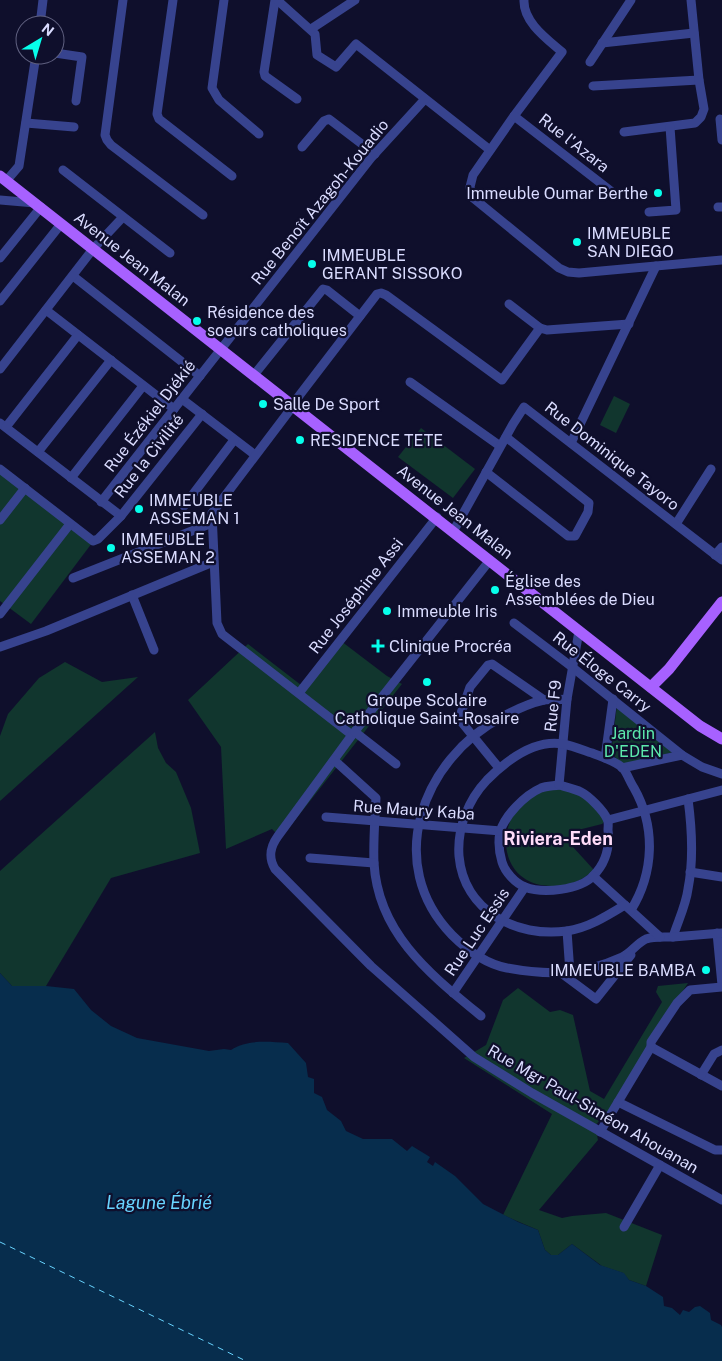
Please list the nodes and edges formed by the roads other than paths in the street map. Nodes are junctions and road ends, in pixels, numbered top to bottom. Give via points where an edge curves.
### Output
1 (43, 0) edge
2 (124, 0) edge
3 (173, 0) edge
4 (224, 0) edge
5 (276, 0) edge
6 (356, 0) edge
7 (524, 0) edge
8 (631, 0) edge
9 (691, 0) edge
10 (41, 15) edge
11 (311, 29) junction
12 (694, 33) junction
13 (602, 43) junction
14 (65, 54) edge
15 (590, 62) dead end
16 (35, 65) edge
17 (699, 80) junction
18 (592, 86) dead end
19 (297, 98) dead end
20 (425, 99) junction
21 (76, 101) dead end
22 (514, 116) junction
23 (720, 119) dead end
24 (26, 123) junction
25 (74, 127) dead end
26 (670, 127) junction
27 (624, 132) dead end
28 (259, 134) dead end
29 (722, 140) edge
30 (302, 148) dead end
31 (490, 150) junction
32 (375, 154) junction
33 (63, 170) dead end
34 (232, 176) dead end
35 (3, 178) edge
36 (616, 195) dead end
37 (0, 200) edge
38 (38, 205) junction
39 (649, 212) dead end
40 (202, 215) dead end
41 (123, 217) junction
42 (61, 224) junction
43 (5, 244) edge
44 (93, 249) junction
45 (170, 253) dead end
46 (0, 258) edge
47 (722, 260) edge
48 (656, 266) junction
49 (73, 276) junction
50 (0, 301) edge
51 (509, 304) dead end
52 (46, 310) junction
53 (360, 316) junction
54 (629, 324) junction
55 (540, 328) junction
56 (78, 335) junction
57 (222, 349) junction
58 (111, 360) junction
59 (0, 369) edge
60 (254, 375) junction
61 (200, 376) junction
62 (410, 382) dead end
63 (143, 386) junction
64 (182, 399) junction
65 (292, 405) junction
66 (174, 409) junction
67 (202, 414) junction
68 (3, 425) edge
69 (508, 438) junction
70 (234, 440) junction
71 (571, 443) junction
72 (500, 446) junction
73 (38, 452) junction
74 (255, 455) junction
75 (0, 469) edge
76 (711, 469) dead end
77 (488, 474) junction
78 (71, 478) junction
79 (25, 488) junction
80 (102, 502) junction
81 (184, 506) dead end
82 (121, 516) junction
83 (437, 518) junction
84 (0, 520) edge
85 (212, 523) junction
86 (70, 524) junction
87 (676, 524) junction
88 (454, 530) junction
89 (722, 547) edge
90 (719, 558) edge
91 (490, 560) junction
92 (213, 562) junction
93 (73, 578) dead end
94 (132, 596) junction
95 (722, 602) edge
96 (0, 614) edge
97 (514, 623) dead end
98 (579, 631) junction
99 (0, 647) edge
100 (154, 650) dead end
101 (572, 667) junction
102 (651, 687) junction
103 (299, 694) junction
104 (567, 699) junction
105 (544, 700) junction
106 (613, 700) junction
107 (353, 733) junction
108 (473, 735) junction
109 (722, 738) edge
110 (563, 744) junction
111 (682, 755) junction
112 (605, 758) junction
113 (334, 760) junction
114 (396, 764) dead end
115 (499, 768) junction
116 (622, 768) junction
117 (722, 774) edge
118 (559, 785) junction
119 (722, 790) edge
120 (688, 799) junction
121 (644, 810) junction
122 (326, 817) dead end
123 (608, 820) junction
124 (375, 822) junction
125 (418, 825) junction
126 (461, 829) junction
127 (500, 831) junction
128 (310, 858) dead end
129 (374, 863) junction
130 (690, 872) junction
131 (593, 876) junction
132 (722, 877) edge
133 (525, 887) junction
134 (628, 908) junction
135 (502, 922) junction
136 (567, 931) junction
137 (719, 933) edge
138 (673, 937) junction
139 (660, 938) junction
140 (639, 945) junction
141 (478, 957) junction
142 (565, 973) junction
143 (722, 986) edge
144 (453, 993) junction
145 (481, 1016) dead end
146 (650, 1047) junction
147 (722, 1050) edge
148 (701, 1075) junction
149 (722, 1086) edge
150 (618, 1102) junction
151 (600, 1132) junction
152 (722, 1150) edge
153 (660, 1165) junction
154 (722, 1200) edge
155 (624, 1227) dead end

1 - 10 street
2 - 40 street via 105,134 107,140
3 - 34 street via 157,114 159,119
4 - 28 street via 212,88 219,100
5 - 11 street
5 - 19 street via 264,72 265,76
6 - 11 street
7 - 22 street via 526,12 541,35 562,52
8 - 13 street
9 - 12 street
11 - 20 street via 315,34 317,55 336,67 356,44
12 - 13 street
12 - 17 street
13 - 15 street
14 - 21 street via 82,57
16 - 24 street
17 - 18 street
17 - 26 street via 704,109 701,117 695,123
20 - 31 street
20 - 32 street, Rue Benoît Azagoh-Kouadio
22 - 31 street
22 - 36 street, Rue l'Azara
23 - 29 street
24 - 25 street
24 - 35 street via 19,166
26 - 27 street
26 - 39 street via 676,210
30 - 32 street via 329,119
31 - 48 street via 473,175 472,197 559,268 580,273
32 - 57 street, Rue Benoît Azagoh-Kouadio
33 - 41 street
35 - 38 main road, Avenue Jean Malan
37 - 38 street
38 - 42 main road, Avenue Jean Malan
38 - 43 street
41 - 44 street
41 - 45 street
42 - 44 main road, Avenue Jean Malan
42 - 50 street
43 - 46 street
44 - 49 street
44 - 57 main road, Avenue Jean Malan
47 - 48 street
48 - 54 street
49 - 52 street
49 - 61 street
51 - 55 street
52 - 56 street
52 - 59 street
53 - 55 street via 382,293 502,380
53 - 60 street via 323,290
53 - 65 street
54 - 55 street
54 - 71 street
56 - 58 street
56 - 68 street
57 - 60 main road, Avenue Jean Malan
57 - 61 street, Rue Ézékiel Djékié
58 - 63 street
58 - 73 street
60 - 65 main road, Avenue Jean Malan
61 - 64 street, Rue Ézékiel Djékié
62 - 72 street
63 - 66 street
63 - 78 street
64 - 66 street, Rue Ézékiel Djékié
64 - 67 street
65 - 74 street
65 - 83 main road, Avenue Jean Malan
66 - 80 street, Rue Ézékiel Djékié
67 - 70 street
67 - 82 street, Rue la Civilité
68 - 73 street
69 - 71 street, Rue Dominique Tayoro via 524,407
69 - 72 street, Rue Dominique Tayoro
69 - 77 street via 589,503 576,536 568,536
70 - 74 street
70 - 81 street
71 - 87 street, Rue Dominique Tayoro
72 - 77 street, Rue Dominique Tayoro
73 - 78 street
74 - 85 street via 212,514
75 - 79 street
76 - 87 street
77 - 88 street, Rue Dominique Tayoro
78 - 80 street
79 - 84 street
79 - 86 street
80 - 82 street
82 - 86 street, Rue la Civilité via 93,541
83 - 88 main road, Avenue Jean Malan
83 - 103 street, Rue Joséphine Assi
85 - 92 street
85 - 93 street
86 - 96 street
87 - 90 street, Rue Dominique Tayoro
88 - 91 main road, Avenue Jean Malan
89 - 90 street
91 - 98 main road, Avenue Jean Malan
91 - 107 street, Rue Mgr Paul-Siméon Ahouanan
92 - 94 street
92 - 103 street via 217,623 222,634
94 - 99 street
94 - 100 street
95 - 102 main road
97 - 101 street, Rue Éloge Carry
98 - 101 street, Rue F9
98 - 102 main road, Avenue Jean Malan
101 - 104 street, Rue F9
101 - 106 street, Rue Éloge Carry
102 - 109 main road, Avenue Jean Malan via 700,726
103 - 107 street
104 - 105 street
104 - 110 street, Rue F9
105 - 108 street via 509,713
105 - 108 street via 488,664 470,687 459,715 461,723
106 - 111 street, Rue Éloge Carry
106 - 112 street
107 - 113 street, Rue Mgr Paul-Siméon Ahouanan
107 - 114 street
108 - 115 street
108 - 125 street via 454,752 432,786
110 - 112 street
110 - 115 street via 540,746 512,758
110 - 118 street, Rue F9
111 - 116 street
111 - 117 street, Rue Éloge Carry
112 - 116 street
113 - 124 street via 376,798
113 - 151 street, Rue Mgr Paul-Siméon Ahouanan via 271,845 271,862 275,870 371,966 474,1057
115 - 126 street via 475,795
116 - 121 street
118 - 123 street via 581,792
118 - 127 street via 542,787 524,798
119 - 120 street
120 - 121 street
120 - 130 street
121 - 123 street
121 - 134 street via 649,827 648,863 640,896
122 - 124 street, Rue Maury Kaba
123 - 131 street via 606,858
124 - 125 street, Rue Maury Kaba
124 - 129 street
125 - 126 street, Rue Maury Kaba
125 - 141 street via 417,858 426,895 444,927
126 - 127 street, Rue Maury Kaba
126 - 135 street via 460,865 468,886 481,906
127 - 133 street via 499,848 503,864
128 - 129 street
129 - 144 street via 380,894 396,932 420,964
130 - 132 street
130 - 138 street via 688,890
131 - 133 street via 567,888 541,890
131 - 134 street
133 - 135 street, Rue Luc Essis
134 - 136 street
134 - 139 street
135 - 136 street via 533,932
135 - 141 street, Rue Luc Essis
136 - 142 street
137 - 138 street
137 - 143 street
138 - 139 street
139 - 140 street via 646,939
140 - 142 street via 624,956 599,966
140 - 142 street via 596,998
141 - 142 street via 505,967
141 - 144 street, Rue Luc Essis
143 - 146 street via 698,988 684,995
144 - 145 street
146 - 148 street
146 - 150 street
147 - 148 street via 714,1054
148 - 149 street
150 - 151 street
150 - 152 street via 715,1150
151 - 153 street, Rue Mgr Paul-Siméon Ahouanan
153 - 154 street, Rue Mgr Paul-Siméon Ahouanan
153 - 155 street

